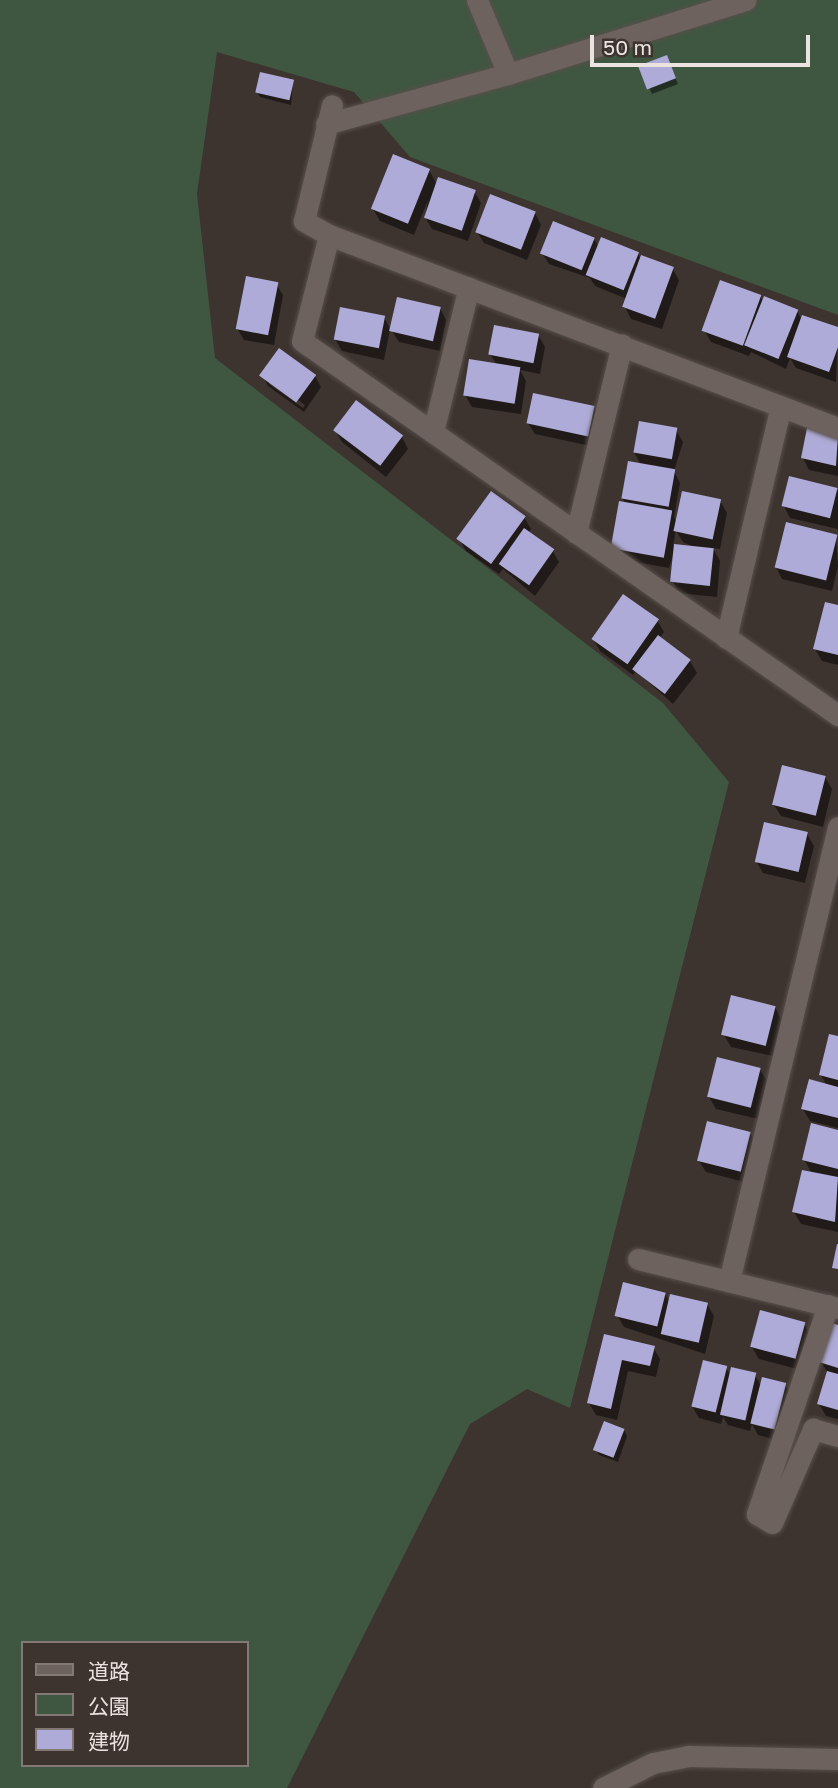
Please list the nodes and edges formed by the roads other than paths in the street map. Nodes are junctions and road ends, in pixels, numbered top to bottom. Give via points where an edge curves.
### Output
1 (477, 0) edge
2 (746, 0) edge
3 (508, 74) junction
4 (329, 235) junction
5 (469, 287) junction
6 (622, 345) junction
7 (781, 406) junction
8 (838, 428) edge
9 (433, 432) junction
10 (576, 533) junction
11 (726, 638) junction
12 (838, 715) edge
13 (838, 827) edge
14 (638, 1259) dead end
15 (729, 1281) junction
16 (833, 1306) edge
17 (838, 1436) edge
18 (838, 1759) edge
19 (603, 1788) edge

1 - 3 street
2 - 3 street
3 - 4 street via 329,115 304,221
4 - 5 street
4 - 9 street via 302,341
5 - 6 street
5 - 9 street
6 - 7 street
6 - 10 street
7 - 8 street
7 - 11 street
9 - 10 street
10 - 11 street
11 - 12 street
13 - 15 street
14 - 15 street
15 - 16 street
16 - 17 street via 794,1401 757,1514 772,1523 813,1429
18 - 19 street via 688,1756 653,1763

